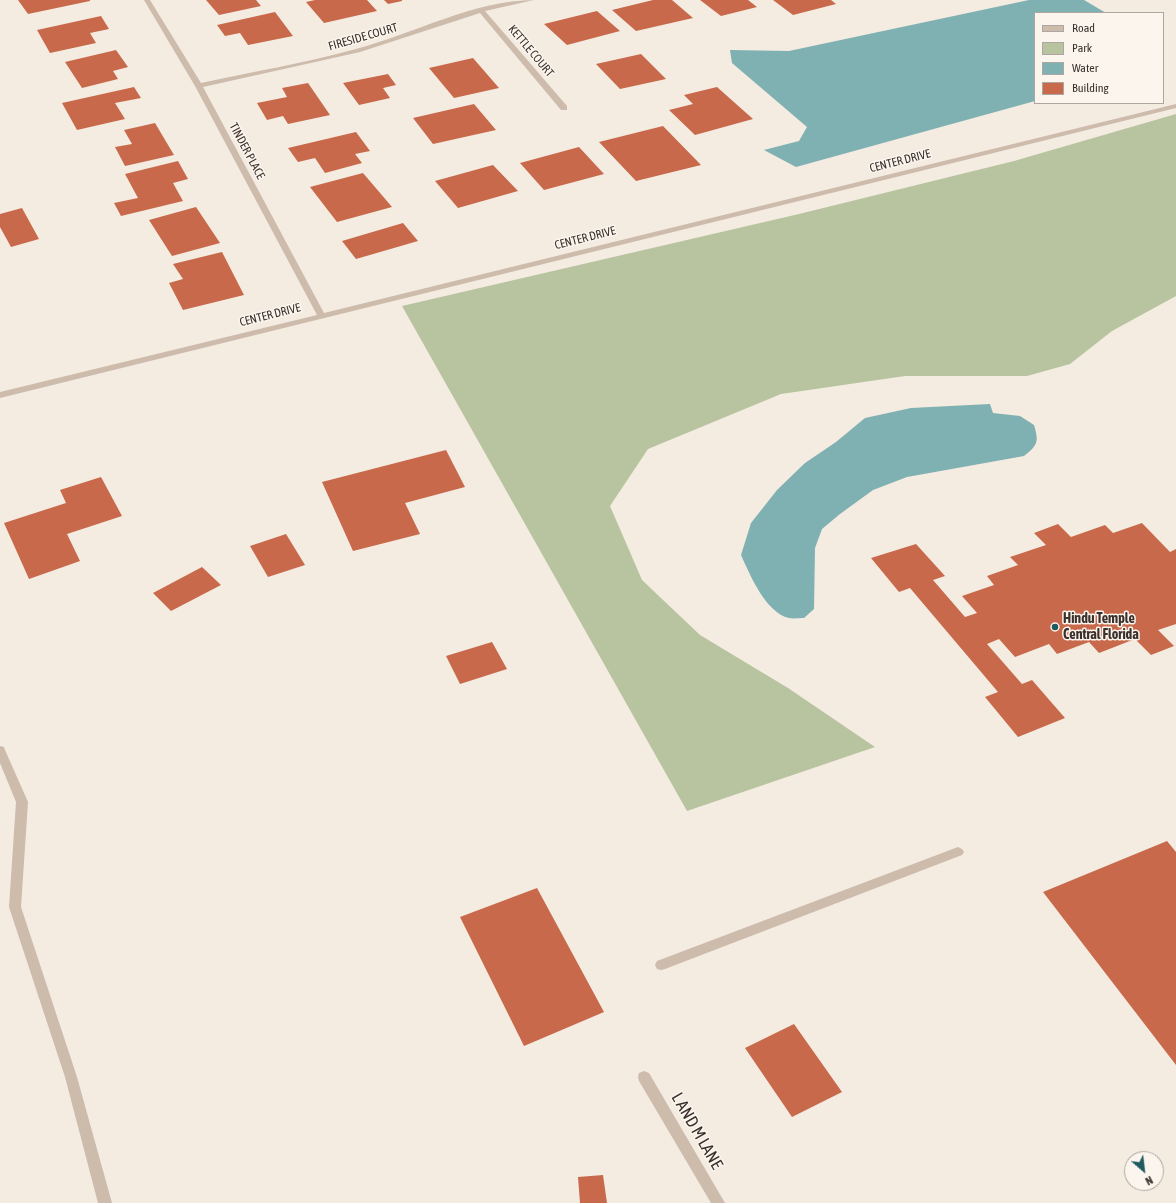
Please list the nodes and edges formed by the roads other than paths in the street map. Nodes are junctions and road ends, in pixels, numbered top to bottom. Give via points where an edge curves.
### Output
1 (147, 0) edge
2 (532, 0) edge
3 (481, 10) junction
4 (199, 86) junction
5 (1176, 106) edge
6 (564, 108) dead end
7 (321, 315) junction
8 (0, 394) edge
9 (0, 750) edge
10 (958, 852) dead end
11 (661, 965) dead end
12 (644, 1077) dead end
13 (106, 1203) edge
14 (718, 1203) edge

1 - 4 street, TINDER PLACE
2 - 3 street, FIRESIDE COURT
3 - 4 street, FIRESIDE COURT via 358,51
3 - 6 street, KETTLE COURT
4 - 7 street, TINDER PLACE
5 - 7 street, CENTER DRIVE
7 - 8 street, CENTER DRIVE
9 - 13 street via 22,802 15,907 71,1077
10 - 11 street
12 - 14 street, L AND M LANE

